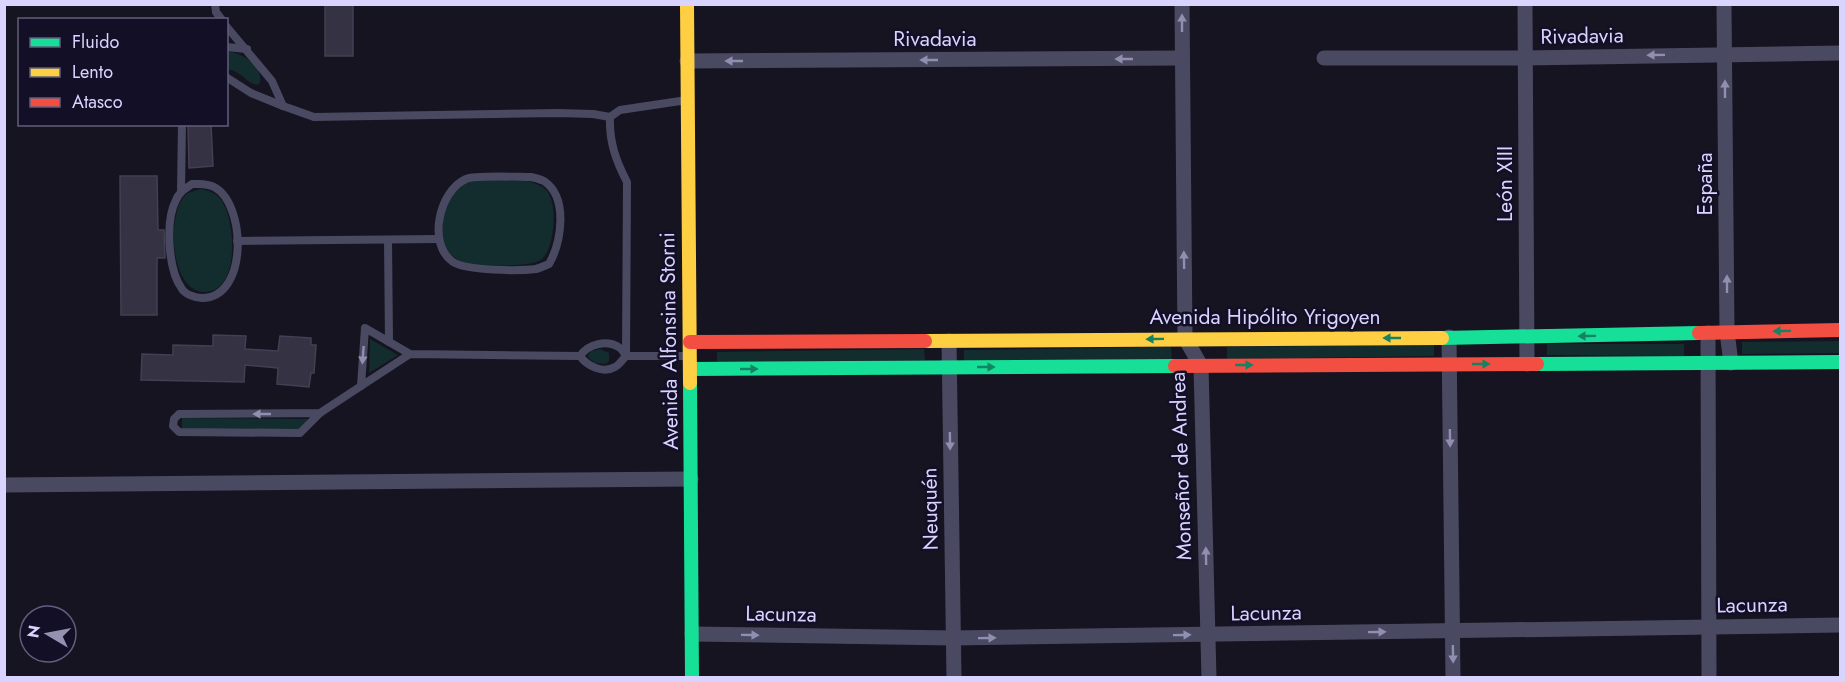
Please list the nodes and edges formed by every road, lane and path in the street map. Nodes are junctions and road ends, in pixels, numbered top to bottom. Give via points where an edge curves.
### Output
1 (215, 4) edge
2 (687, 4) edge
3 (1182, 4) edge
4 (1524, 4) edge
5 (1724, 4) edge
6 (220, 18) edge
7 (228, 28) edge
8 (228, 47) edge
9 (247, 49) junction
10 (1840, 53) edge
11 (1725, 54) junction
12 (1182, 58) junction
13 (1324, 58) dead end
14 (1525, 58) junction
15 (687, 61) junction
16 (228, 78) edge
17 (687, 100) junction
18 (283, 106) junction
19 (610, 117) junction
20 (182, 126) edge
21 (181, 191) junction
22 (439, 239) junction
23 (388, 240) junction
24 (237, 241) junction
25 (1840, 330) edge
26 (1727, 332) junction
27 (1708, 333) junction
28 (1527, 337) junction
29 (1185, 338) junction
30 (1449, 338) junction
31 (949, 341) junction
32 (389, 342) junction
33 (410, 354) junction
34 (580, 356) junction
35 (626, 356) junction
36 (690, 356) junction
37 (1840, 362) edge
38 (1707, 363) junction
39 (1731, 363) junction
40 (1449, 364) junction
41 (1527, 364) junction
42 (1201, 366) junction
43 (949, 368) junction
44 (361, 386) junction
45 (320, 413) junction
46 (691, 479) junction
47 (4, 485) edge
48 (1840, 625) edge
49 (1708, 627) junction
50 (1452, 631) junction
51 (692, 634) junction
52 (1208, 634) junction
53 (953, 638) junction
54 (692, 678) edge
55 (954, 678) edge
56 (1209, 678) edge
57 (1453, 678) edge
58 (1709, 678) edge

1 - 6 lane
2 - 15 main road, Avenida Alfonsina Storni
12 -> 3 street, Monseñor de Andrea
4 - 14 street, León XIII
5 - 11 street, España
7 - 9 lane
8 - 9 lane
9 - 18 lane via 273,81
10 - 11 street, Rivadavia
11 -> 14 street, Rivadavia
26 -> 11 street, España
12 -> 15 street, Rivadavia
29 -> 12 street, Monseñor de Andrea
13 - 14 street, Rivadavia
14 - 28 street, León XIII
15 - 17 main road, Avenida Alfonsina Storni
16 - 18 lane
17 - 19 lane via 620,110
17 - 36 main road, Avenida Alfonsina Storni
18 - 19 lane via 314,117 558,113
19 - 35 lane via 615,158 627,182
20 - 21 lane
21 - 24 lane via 192,184 216,188 227,198 235,219
21 - 24 lane via 170,217 170,246 175,278 183,292 199,298 215,296 228,285 234,272
22 - 22 lane via 452,262 466,267 537,269 549,264 555,252 559,237 558,203 553,190 531,177 468,178 457,185 442,207
22 - 23 lane
23 - 24 lane
23 - 32 lane
25 -> 26 main road, Avenida Hipólito Yrigoyen
26 - 27 main road, Avenida Hipólito Yrigoyen
26 - 39 street, España
27 -> 28 main road, Avenida Hipólito Yrigoyen
27 - 38 street
28 - 30 main road, Avenida Hipólito Yrigoyen
28 - 41 street, León XIII
30 -> 29 main road, Avenida Hipólito Yrigoyen
29 -> 31 main road, Avenida Hipólito Yrigoyen
29 - 42 street, Monseñor de Andrea
30 - 40 street
31 - 36 main road, Avenida Hipólito Yrigoyen
31 - 43 street, Neuquén
32 - 33 lane
32 -> 44 lane via 365,328
33 - 34 lane
33 - 44 lane
34 - 35 lane via 594,344 606,343 620,348
34 - 35 lane via 592,368 604,369 615,368
35 - 36 lane
36 -> 43 main road
36 - 46 main road, Avenida Alfonsina Storni
37 - 39 main road
38 - 39 main road
38 - 41 main road
38 - 49 street
40 -> 41 main road
42 -> 40 main road
40 -> 50 street
43 -> 42 main road
52 -> 42 street, Monseñor de Andrea
43 -> 53 street, Neuquén
44 - 45 lane
45 -> 45 lane via 179,414 173,426 179,432 300,433
46 - 47 street
46 - 51 main road, Avenida Alfonsina Storni
48 - 49 street, Lacunza
49 - 50 street, Lacunza
49 - 58 street
52 -> 50 street, Lacunza
50 -> 57 street
51 -> 53 street, Lacunza
51 - 54 main road, Avenida Alfonsina Storni
53 -> 52 street, Lacunza
52 - 56 street, Monseñor de Andrea
53 - 55 street, Neuquén

